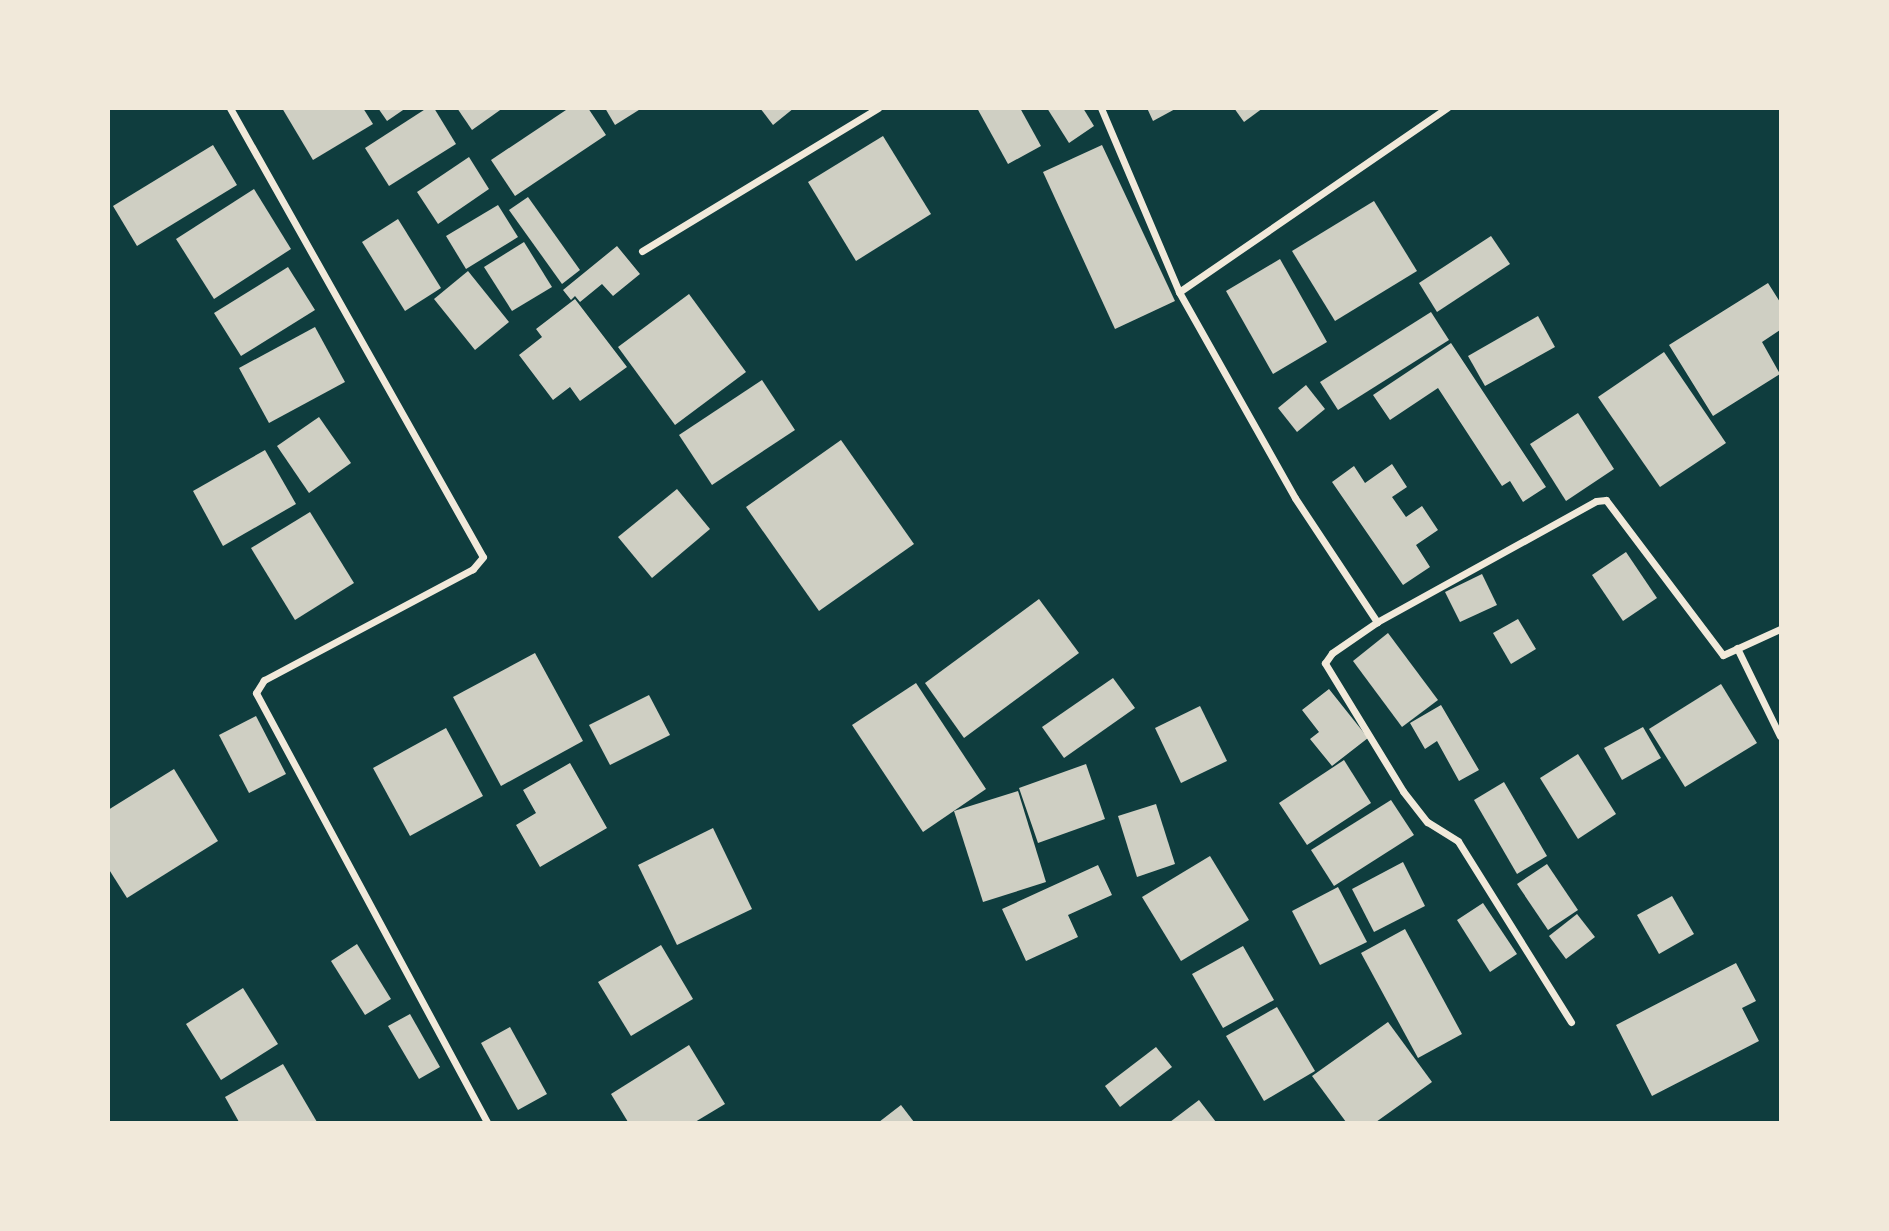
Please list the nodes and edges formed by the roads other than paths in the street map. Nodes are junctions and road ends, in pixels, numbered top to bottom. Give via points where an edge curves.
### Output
1 (230, 108) edge
2 (878, 108) edge
3 (1101, 108) edge
4 (1447, 108) edge
5 (642, 251) dead end
6 (1179, 292) junction
7 (1377, 622) junction
8 (1780, 629) edge
9 (1737, 648) junction
10 (1780, 736) edge
11 (1571, 1022) dead end
12 (487, 1122) edge

1 - 12 street via 484,557 474,569 264,680 256,693
2 - 5 street
3 - 6 street
4 - 6 street
6 - 7 street via 1295,498
7 - 9 street via 1596,501 1606,500 1713,647 1723,655
7 - 11 street via 1332,653 1325,669 1427,822 1458,841
8 - 9 street
9 - 10 street

